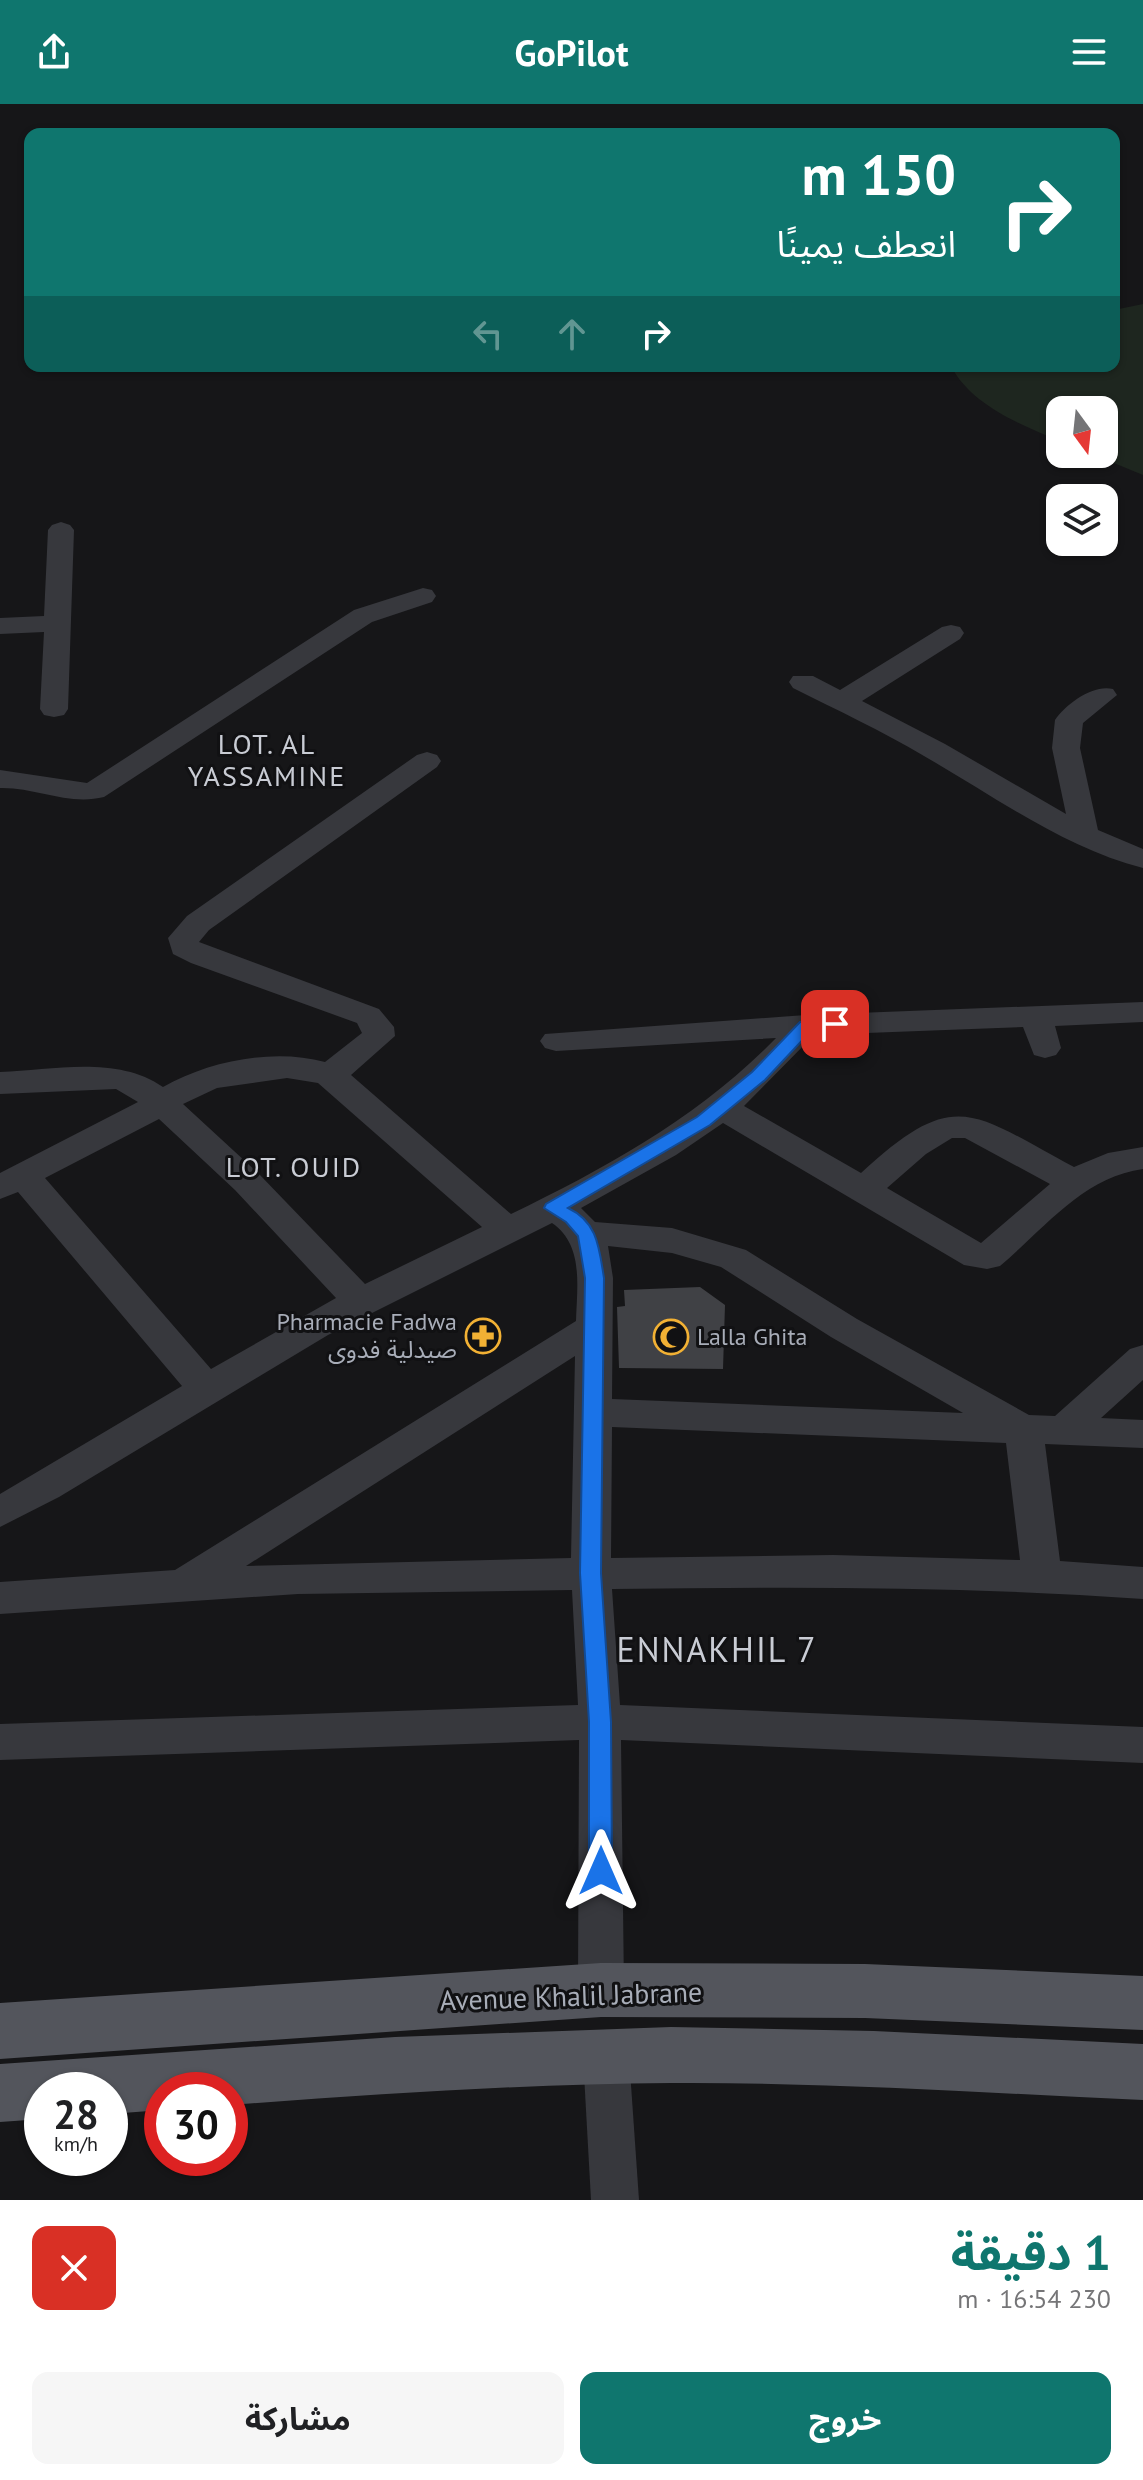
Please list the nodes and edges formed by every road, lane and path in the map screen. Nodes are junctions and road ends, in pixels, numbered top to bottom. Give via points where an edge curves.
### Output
1 (61, 530) dead end
2 (423, 596) dead end
3 (58, 623) junction
4 (0, 626) edge
5 (951, 633) dead end
6 (803, 682) dead end
7 (1103, 695) dead end
8 (841, 702) junction
9 (54, 709) dead end
10 (427, 761) dead end
11 (0, 779) edge
12 (1084, 832) junction
13 (1143, 859) edge
14 (1143, 1012) edge
15 (806, 1025) junction
16 (556, 1041) dead end
17 (330, 1075) junction
18 (0, 1083) edge
19 (161, 1102) junction
20 (721, 1107) junction
21 (1143, 1158) edge
22 (12, 1181) edge
23 (1074, 1182) junction
24 (863, 1191) junction
25 (553, 1208) junction
26 (506, 1229) junction
27 (587, 1234) junction
28 (361, 1302) junction
29 (592, 1328) junction
30 (1143, 1358) edge
31 (208, 1391) junction
32 (592, 1412) junction
33 (1043, 1432) junction
34 (1143, 1434) edge
35 (0, 1512) edge
36 (591, 1573) junction
37 (1042, 1576) junction
38 (1143, 1583) edge
39 (184, 1585) junction
40 (0, 1598) edge
41 (600, 1722) junction
42 (0, 1742) edge
43 (1143, 1745) edge
44 (601, 1990) junction
45 (1143, 2003) edge
46 (0, 2031) edge
47 (606, 2056) junction
48 (1143, 2072) edge
49 (128, 2084) edge
50 (24, 2091) edge
51 (0, 2093) edge
52 (615, 2200) edge

1 - 3 street
2 - 11 street via 363,616 94,791 72,793
3 - 4 street
3 - 9 street
5 - 8 street
6 - 8 street
7 - 12 street via 1069,720 1066,748
8 - 12 street
10 - 17 street via 183,938 184,947 202,956 368,1016 379,1036
12 - 13 street
14 - 15 street via 1041,1033
15 - 16 street
15 - 20 street via 759,1076
17 - 19 street via 301,1068 210,1078
17 - 26 street
18 - 19 street via 120,1078
19 - 22 street
19 - 28 street via 247,1182
20 - 24 street
20 - 25 street
21 - 23 street via 1101,1166
22 - 31 street
23 - 24 street via 973,1128 955,1124 937,1128
23 - 24 street via 987,1257
25 - 26 street
25 - 27 street via 573,1218
26 - 28 street
27 - 29 street via 595,1278
27 - 33 street via 663,1239 750,1267 840,1325
28 - 31 street
29 - 32 street
29 - 39 street
30 - 33 street
31 - 35 street
32 - 33 street
32 - 36 street
33 - 34 street
33 - 37 street
36 - 37 street
36 - 39 street
36 - 41 street
37 - 38 street
39 - 40 street
41 - 42 street
41 - 43 street
41 - 44 street
44 - 45 main road, Avenue Khalil Jabrane via 865,1991
44 - 46 main road, Avenue Khalil Jabrane
47 - 48 main road via 759,2056
47 - 49 main road
47 - 52 street
50 - 51 main road

